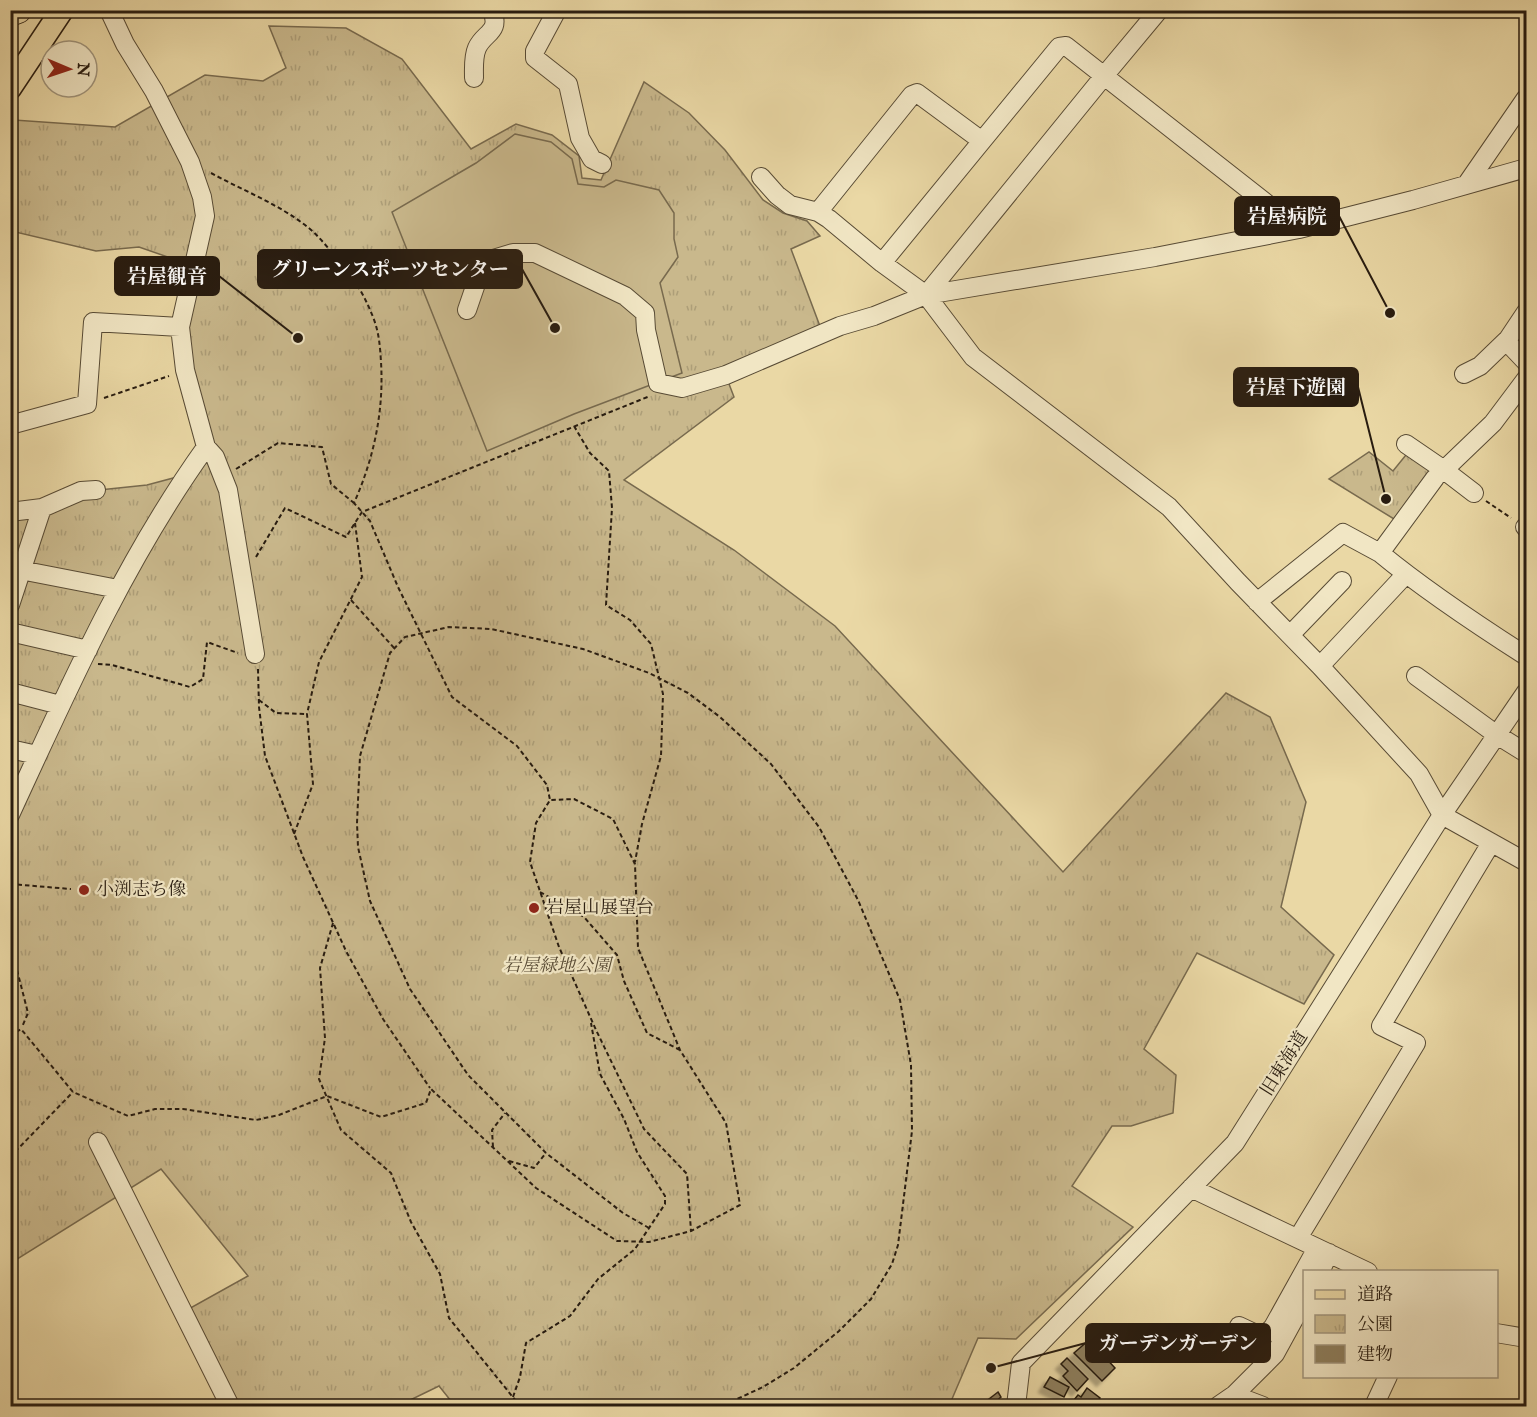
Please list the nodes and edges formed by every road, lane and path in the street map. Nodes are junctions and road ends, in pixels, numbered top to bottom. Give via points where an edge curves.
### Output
1 (18, 10) edge
2 (62, 10) edge
3 (109, 10) edge
4 (492, 10) edge
5 (557, 10) edge
6 (1159, 10) edge
7 (10, 13) edge
8 (1104, 76) junction
9 (474, 78) dead end
10 (10, 88) edge
11 (1527, 98) edge
12 (982, 141) junction
13 (190, 162) junction
14 (602, 164) dead end
15 (1527, 168) edge
16 (761, 177) dead end
17 (1466, 185) junction
18 (818, 212) junction
19 (1299, 229) junction
20 (882, 262) junction
21 (926, 295) junction
22 (467, 310) dead end
23 (1527, 312) edge
24 (180, 327) junction
25 (1508, 339) junction
26 (1527, 362) edge
27 (185, 370) junction
28 (1464, 374) dead end
29 (1527, 379) edge
30 (675, 386) junction
31 (87, 404) junction
32 (10, 425) edge
33 (574, 426) junction
34 (1406, 444) dead end
35 (206, 447) junction
36 (222, 472) junction
37 (1440, 474) junction
38 (96, 490) dead end
39 (1474, 493) joint
40 (354, 503) junction
41 (42, 508) junction
42 (10, 512) edge
43 (362, 512) junction
44 (355, 523) junction
45 (1526, 528) edge
46 (237, 547) junction
47 (1380, 553) junction
48 (16, 569) edge
49 (1406, 574) junction
50 (1342, 581) dead end
51 (118, 589) junction
52 (351, 600) junction
53 (1257, 602) junction
54 (10, 605) edge
55 (10, 632) edge
56 (422, 633) junction
57 (1290, 635) junction
58 (395, 649) junction
59 (255, 654) junction
60 (85, 656) junction
61 (1527, 656) edge
62 (1320, 666) junction
63 (1416, 675) dead end
64 (659, 678) junction
65 (10, 692) edge
66 (1527, 692) edge
67 (259, 700) junction
68 (60, 705) junction
69 (307, 714) junction
70 (1497, 735) junction
71 (10, 749) edge
72 (1527, 753) edge
73 (37, 755) junction
74 (16, 791) edge
75 (550, 801) junction
76 (10, 814) edge
77 (1442, 815) junction
78 (294, 835) junction
79 (1491, 843) junction
80 (1527, 862) edge
81 (635, 864) junction
82 (10, 884) edge
83 (71, 889) dead end
84 (540, 892) junction
85 (333, 920) junction
86 (10, 968) edge
87 (590, 1018) junction
88 (22, 1027) dead end
89 (10, 1036) edge
90 (680, 1050) junction
91 (431, 1089) junction
92 (73, 1092) junction
93 (327, 1096) junction
94 (427, 1105) dead end
95 (505, 1112) junction
96 (98, 1142) dead end
97 (493, 1147) junction
98 (546, 1153) junction
99 (10, 1157) edge
100 (507, 1160) junction
101 (1191, 1188) junction
102 (649, 1228) junction
103 (691, 1231) junction
104 (1298, 1238) junction
105 (640, 1242) junction
106 (1323, 1251) junction
107 (1310, 1270) edge
108 (1320, 1270) edge
109 (1364, 1270) edge
110 (1303, 1281) edge
111 (1303, 1305) edge
112 (1239, 1326) dead end
113 (1498, 1332) edge
114 (1527, 1338) edge
115 (1388, 1378) edge
116 (1234, 1395) junction
117 (513, 1397) junction
118 (1263, 1406) edge
119 (230, 1407) edge
120 (520, 1407) edge
121 (722, 1407) edge
122 (1016, 1407) edge
123 (1218, 1407) edge
124 (1374, 1407) edge

1 - 7 highway
2 - 10 main road
3 - 13 street
4 - 9 street via 494,28 477,47
5 - 14 street via 535,58 568,84 580,138 592,159
6 - 8 street
8 - 12 street via 1066,46 1059,47
8 - 19 street
8 - 21 street
11 - 17 street
12 - 18 street via 917,93 912,95
12 - 20 street
13 - 24 street via 205,216
13 - 40 path via 274,205 310,229 359,287 379,337 382,390 369,466
15 - 17 street
16 - 18 street via 790,205
17 - 19 street
18 - 20 street
19 - 21 street
20 - 21 street
21 - 30 street via 840,326 726,375 682,388
21 - 53 street via 973,357 1169,507
22 - 30 street via 478,278 493,259 513,253 535,253 625,296 645,313 658,383
23 - 25 street
24 - 27 street
24 - 31 street via 93,322
25 - 26 street
25 - 28 street via 1480,366
27 - 31 path
27 - 35 street
29 - 37 street via 1493,423
30 - 33 path
31 - 32 street
33 - 43 path
33 - 64 path via 590,453 609,471 612,508 606,605 630,620 651,644
34 - 37 street
35 - 36 street
35 - 51 street
36 - 40 path via 237,469 278,443 322,447 332,484
36 - 46 street
37 - 39 street
37 - 47 street
38 - 41 street via 81,491
39 - 45 path
40 - 43 path
41 - 42 street
41 - 48 street
43 - 44 path
43 - 56 path via 370,521
44 - 46 path via 346,537 285,508 251,566
44 - 52 path via 362,577
46 - 59 street
47 - 49 street
47 - 53 street via 1342,532
48 - 51 street
48 - 54 street
49 - 61 street
49 - 62 street
50 - 57 street
51 - 60 street
52 - 58 path
52 - 69 path via 319,662
53 - 57 street
55 - 60 street
56 - 58 path via 405,638
56 - 64 path via 449,627 492,629 583,649
56 - 75 path via 452,697 517,746 547,785
57 - 62 street
58 - 95 path via 390,653 360,756 358,847 370,900 410,988 468,1075
59 - 60 path via 207,642 203,679 190,687
59 - 67 path via 260,676
60 - 68 street
62 - 77 street via 1419,774
63 - 70 street
64 - 81 path via 663,694 661,756
64 - 121 path via 720,717 771,764 819,827 858,900 900,1000 911,1065 912,1131 898,1245 892,1264 871,1299 839,1331 794,1368
65 - 68 street
66 - 70 street, 旧東海道
67 - 69 path via 276,712
67 - 78 path via 266,756
68 - 73 street
69 - 78 path via 313,784
70 - 72 street
70 - 77 street, 旧東海道
71 - 73 street
73 - 74 street
74 - 76 street
75 - 81 path via 574,799 614,819
75 - 84 path via 536,823 530,862
77 - 79 street
77 - 101 street, 旧東海道 via 1235,1143
78 - 85 path
79 - 80 street
79 - 104 street via 1381,1026 1416,1043
81 - 90 path via 638,948
82 - 83 path
84 - 87 path
84 - 90 path via 584,917 617,955 647,1033
85 - 91 path via 383,1019
85 - 93 path via 320,968 326,1038 319,1079
86 - 88 path via 17,970 28,1013
87 - 102 path via 600,1074 637,1152 665,1196 665,1204
87 - 103 path via 644,1129 687,1174
89 - 92 path via 21,1029
90 - 103 path via 726,1123 740,1205
91 - 93 path via 426,1103 381,1117
91 - 94 path
91 - 97 path
92 - 93 path via 128,1116 155,1109 183,1109 256,1120
92 - 99 path
93 - 117 path via 341,1130 391,1173 411,1222 440,1274 449,1318
95 - 97 path via 492,1130
95 - 98 path
96 - 119 street
97 - 100 path
98 - 100 path via 534,1168
98 - 102 path via 623,1213
100 - 105 path via 536,1188 617,1241
101 - 104 street
101 - 122 street, 旧東海道 via 1021,1363
102 - 105 path
103 - 105 path
104 - 106 street
105 - 117 path via 598,1279 570,1316 526,1342
106 - 107 street
106 - 108 street
106 - 109 street
110 - 112 street via 1266,1334
111 - 116 street via 1275,1354
113 - 114 street
115 - 124 street
116 - 118 street
116 - 123 street
117 - 120 path

